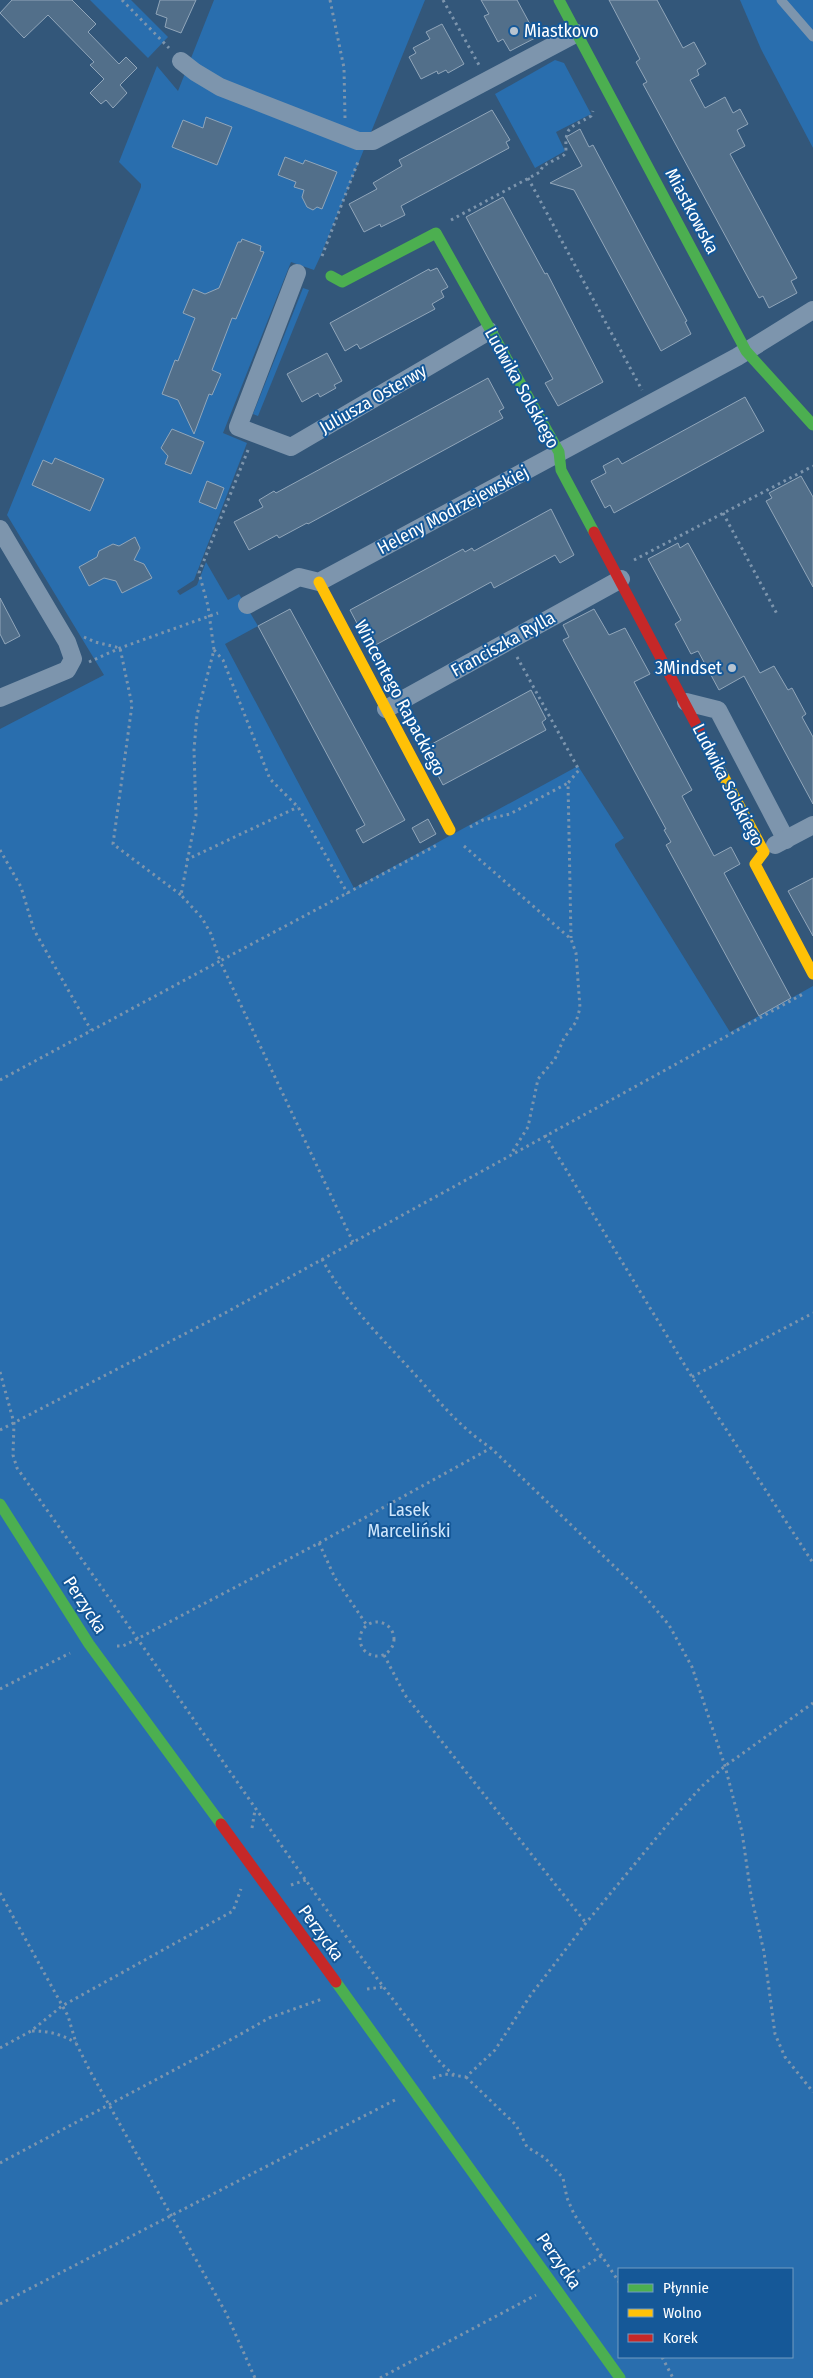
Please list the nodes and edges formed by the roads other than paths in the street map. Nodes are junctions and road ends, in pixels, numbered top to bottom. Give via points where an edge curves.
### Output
1 (559, 0) edge
2 (781, 0) edge
3 (577, 34) junction
4 (813, 37) edge
5 (181, 62) road end
6 (297, 273) dead end
7 (332, 276) dead end
8 (813, 310) edge
9 (490, 331) junction
10 (746, 351) junction
11 (813, 425) edge
12 (558, 452) junction
13 (0, 529) edge
14 (620, 579) junction
15 (319, 582) junction
16 (247, 604) dead end
17 (0, 698) edge
18 (686, 702) junction
19 (386, 709) junction
20 (813, 825) edge
21 (452, 833) road end
22 (786, 840) junction
23 (764, 852) junction
24 (813, 974) edge
25 (0, 1504) edge
26 (620, 2378) edge

1 - 3 street, Miastkowska
2 - 4 lane
3 - 5 street via 373,141 358,141 220,86
3 - 10 street, Miastkowska
6 - 9 street, Juliusza Osterwy via 238,427 252,439 290,447
7 - 9 street, Ludwika Solskiego via 342,282 436,233
8 - 10 street, Heleny Modrzejewskiej
9 - 12 street, Ludwika Solskiego
10 - 11 street, Miastkowska
10 - 12 street, Heleny Modrzejewskiej
12 - 14 street, Ludwika Solskiego via 562,470
12 - 15 street, Heleny Modrzejewskiej
13 - 17 street via 71,651 72,665
14 - 18 street, Ludwika Solskiego
14 - 19 street, Franciszka Rylla
15 - 16 street via 299,576
15 - 19 street, Wincentego Rapackiego
18 - 22 street, Ludwika Solskiego via 718,710
18 - 23 street, Ludwika Solskiego
19 - 21 street, Wincentego Rapackiego
20 - 22 street
22 - 23 street
23 - 24 street, Ludwika Solskiego via 755,864
25 - 26 street, Perzycka via 89,1644 420,2097

